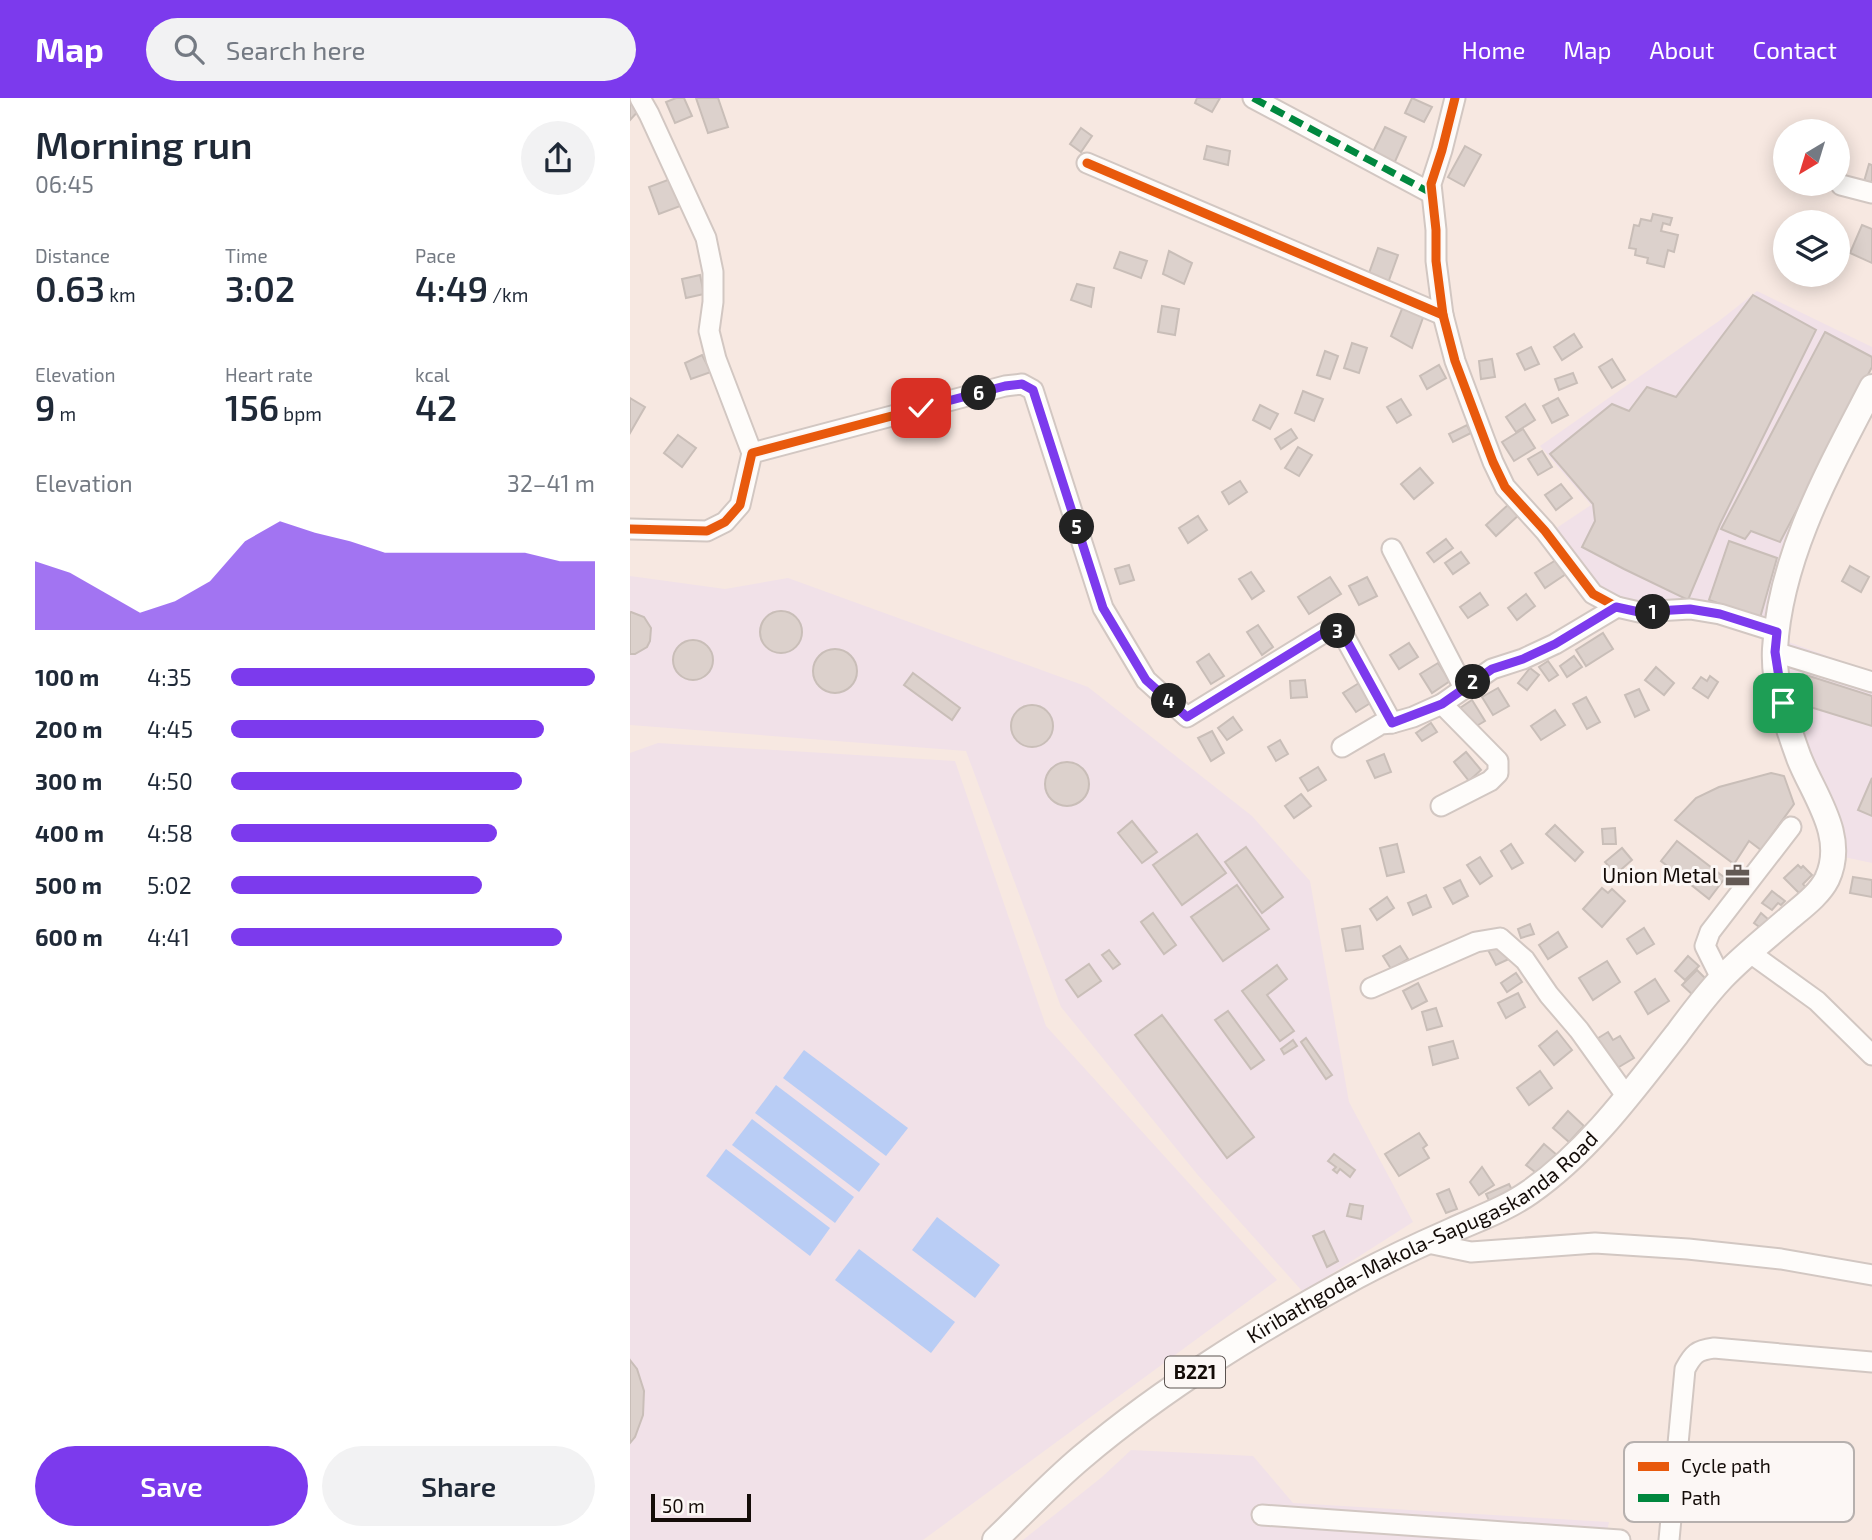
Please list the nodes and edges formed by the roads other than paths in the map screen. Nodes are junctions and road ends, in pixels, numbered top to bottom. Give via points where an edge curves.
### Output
1 (640, 98) edge
2 (1253, 98) edge
3 (1455, 98) edge
4 (1087, 163) dead end
5 (1850, 187) edge
6 (1431, 193) junction
7 (1872, 193) edge
8 (1443, 316) junction
9 (1872, 387) edge
10 (752, 453) junction
11 (630, 530) edge
12 (1392, 549) dead end
13 (1616, 607) junction
14 (1776, 642) junction
15 (1872, 682) edge
16 (1464, 688) junction
17 (1442, 704) junction
18 (1392, 723) junction
19 (1342, 747) dead end
20 (1441, 806) dead end
21 (1791, 827) dead end
22 (1749, 952) junction
23 (1721, 978) junction
24 (1371, 988) dead end
25 (1872, 1055) edge
26 (1627, 1097) junction
27 (1423, 1242) junction
28 (1872, 1275) edge
29 (1872, 1362) edge
30 (1679, 1442) edge
31 (1262, 1515) dead end
32 (1672, 1522) edge
33 (995, 1540) edge
34 (1620, 1540) edge
35 (1670, 1540) edge

1 - 10 street via 706,238 713,272 709,331
2 - 6 street
3 - 6 street
4 - 8 street
5 - 7 street
6 - 8 street
8 - 13 street via 1464,385 1505,487 1593,594
9 - 14 main road, Kiribathgoda-Makola-Sapugaskanda Road via 1805,525 1780,606
10 - 11 street via 740,505 725,522 707,531
10 - 18 street via 1022,384 1033,390 1103,608 1146,680 1187,717 1330,629 1342,632
12 - 16 street
13 - 14 street via 1720,614
13 - 16 street via 1555,644 1492,669
14 - 15 street
14 - 22 main road, Kiribathgoda-Makola-Sapugaskanda Road via 1780,692 1790,732 1826,816 1833,856 1824,885
16 - 17 street
17 - 18 street
17 - 20 street via 1498,761 1498,773
18 - 19 street via 1381,724
21 - 23 street via 1710,932 1705,946
22 - 23 main road, Kiribathgoda-Makola-Sapugaskanda Road / B221
22 - 25 street via 1817,1000
23 - 26 main road, Kiribathgoda-Makola-Sapugaskanda Road / B221
24 - 26 street via 1476,943 1500,938 1525,960
26 - 27 main road, Kiribathgoda-Makola-Sapugaskanda Road / B221 via 1559,1170 1529,1193
27 - 28 street via 1471,1252 1595,1243 1688,1248
27 - 33 main road, Kiribathgoda-Makola-Sapugaskanda Road / B221 via 1285,1316 1175,1385 1079,1459
29 - 30 street via 1702,1349 1685,1369
31 - 34 street
32 - 35 street

